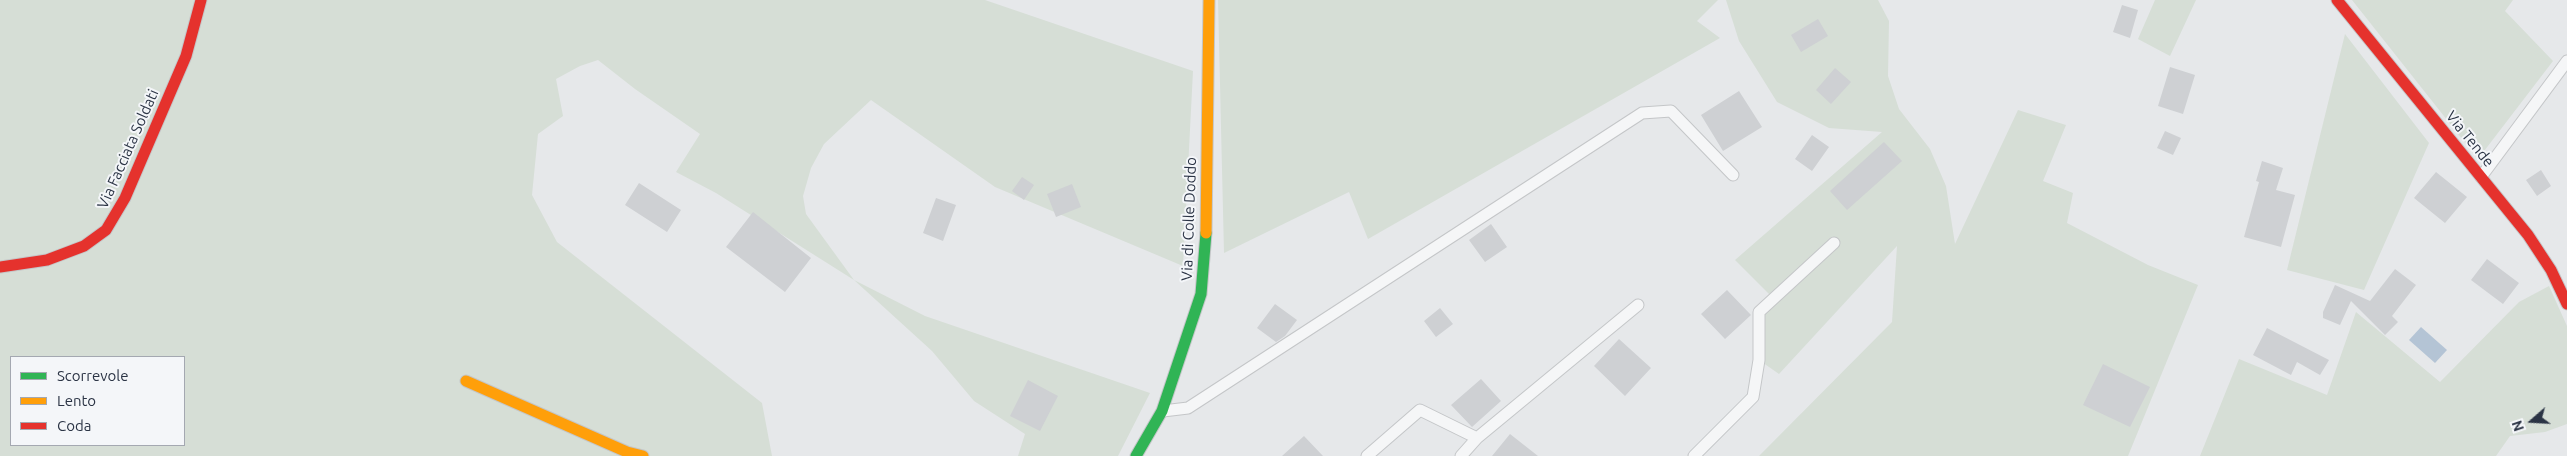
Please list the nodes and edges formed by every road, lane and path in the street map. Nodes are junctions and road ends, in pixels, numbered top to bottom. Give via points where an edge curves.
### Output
1 (201, 0) edge
2 (1209, 0) edge
3 (2338, 0) edge
4 (2567, 61) edge
5 (1733, 175) dead end
6 (2481, 176) junction
7 (1834, 243) dead end
8 (0, 267) edge
9 (2567, 304) edge
10 (1638, 305) dead end
11 (466, 381) dead end
12 (1162, 411) junction
13 (1477, 438) junction
14 (643, 456) edge
15 (1136, 456) edge
16 (1367, 456) edge
17 (1460, 456) edge
18 (1694, 456) edge

1 - 8 street, Via Facciata Soldati via 186,56 126,198 106,230 84,246 46,260
2 - 12 street, Via di Colle Doddo via 1206,247 1202,285
3 - 6 street, Via Tende
4 - 6 lane
5 - 12 lane via 1671,111 1642,113 1188,408
6 - 9 street, Via Tende via 2528,235 2551,270
7 - 18 lane via 1759,312 1759,360 1753,397
10 - 13 lane
11 - 14 street via 627,452
12 - 15 street, Via di Colle Doddo
13 - 16 lane via 1420,410
13 - 17 lane

